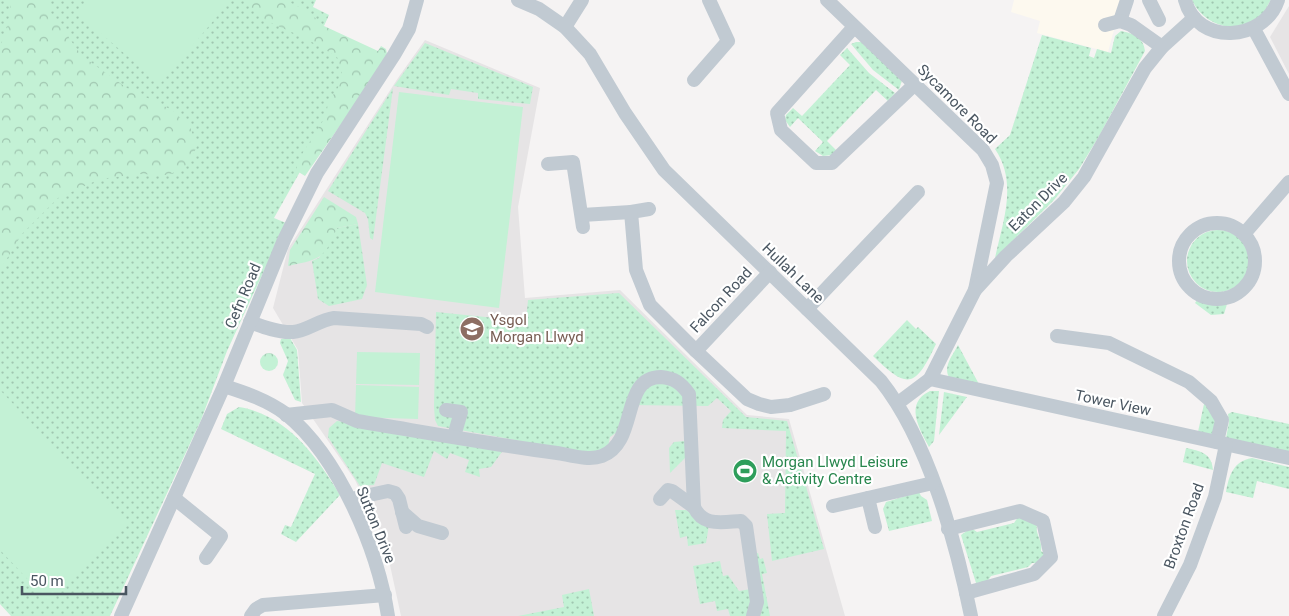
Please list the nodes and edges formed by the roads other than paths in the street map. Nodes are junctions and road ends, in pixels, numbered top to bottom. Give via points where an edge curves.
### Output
1 (417, 0) edge
2 (518, 0) edge
3 (582, 0) edge
4 (710, 0) edge
5 (827, 0) edge
6 (1126, 0) edge
7 (1150, 0) edge
8 (1185, 0) edge
9 (1278, 0) edge
10 (1194, 18) junction
11 (1159, 20) dead end
12 (1120, 21) junction
13 (1105, 25) dead end
14 (565, 27) junction
15 (854, 28) junction
16 (1254, 29) junction
17 (1162, 47) junction
18 (694, 80) dead end
19 (914, 85) junction
20 (1289, 94) edge
21 (548, 164) dead end
22 (1289, 182) edge
23 (918, 192) dead end
24 (649, 209) dead end
25 (631, 212) junction
26 (1244, 234) junction
27 (770, 272) junction
28 (975, 290) junction
29 (807, 309) junction
30 (250, 322) junction
31 (428, 328) dead end
32 (1057, 336) dead end
33 (696, 351) junction
34 (930, 379) junction
35 (224, 386) junction
36 (824, 394) dead end
37 (898, 403) junction
38 (446, 410) dead end
39 (286, 415) junction
40 (454, 436) junction
41 (1221, 443) junction
42 (1289, 458) edge
43 (933, 483) junction
44 (174, 498) junction
45 (868, 498) junction
46 (350, 499) junction
47 (660, 499) dead end
48 (833, 506) dead end
49 (694, 507) junction
50 (402, 512) junction
51 (406, 527) dead end
52 (875, 527) dead end
53 (948, 529) junction
54 (442, 533) dead end
55 (206, 558) dead end
56 (966, 593) junction
57 (385, 595) junction
58 (121, 616) edge
59 (251, 616) edge
60 (388, 616) edge
61 (752, 616) edge
62 (971, 616) edge
63 (1164, 616) edge

1 - 30 street, Cefn Road via 409,29 394,55 317,173 284,240
2 - 14 street, Hullah Lane via 539,9
3 - 14 street
4 - 18 street via 728,41
5 - 15 street, Sycamore Road
6 - 12 street
7 - 11 street
8 - 10 street
9 - 16 street via 1267,20
10 - 16 street via 1207,28 1222,33 1239,34
10 - 17 street, Eaton Drive
12 - 13 street
12 - 17 street via 1142,31
14 - 27 street, Hullah Lane via 590,54 664,170
15 - 19 street, Sycamore Road
15 - 19 street via 777,113 781,130 816,163 832,163
16 - 20 street
17 - 28 street, Eaton Drive via 1145,68 1084,177 1064,202
19 - 28 street, Sycamore Road via 983,150 992,165 997,183
21 - 25 street via 573,162 583,221
22 - 26 street
23 - 29 street
24 - 25 street
25 - 33 street, Falcon Road via 636,270 650,304
26 - 26 street via 1252,244 1255,256 1250,281 1230,296 1211,297 1194,290 1181,270 1180,257 1189,235 1210,223 1222,223
27 - 29 street, Hullah Lane
27 - 33 street, Falcon Road
28 - 34 street, Eaton Drive
29 - 37 street, Hullah Lane via 881,381
30 - 31 street via 264,328 293,332 320,320 334,318 421,324
30 - 35 street, Cefn Road
32 - 41 street, Broxton Road via 1109,343 1189,382 1211,401 1222,420
33 - 36 street, Falcon Road via 747,399 758,404 810,407
34 - 37 street, Eaton Drive
34 - 41 street, Tower View
35 - 39 street, Sutton Drive via 260,398
35 - 44 street, Cefn Road
37 - 43 street, Hullah Lane
38 - 40 street via 461,412
39 - 40 street via 332,410 357,421
39 - 46 street, Sutton Drive via 318,449
40 - 49 street via 587,458 602,456 622,435 636,390 642,382 651,377 670,378 681,384 688,394
41 - 42 street, Tower View
41 - 63 street, Broxton Road via 1215,497 1190,565
43 - 45 street
43 - 53 street, Hullah Lane
44 - 55 street via 221,536
44 - 58 street, Cefn Road
45 - 48 street
45 - 52 street
46 - 50 street via 388,491 395,493
46 - 57 street, Sutton Drive via 370,545
47 - 49 street via 668,490
49 - 61 street via 701,519 707,521 744,522 757,602
50 - 51 street
50 - 54 street via 418,526
53 - 56 street, Hullah Lane
53 - 56 street via 1020,511 1043,521 1051,557 1034,574
56 - 62 street, Hullah Lane
57 - 59 street via 263,605
57 - 60 street, Sutton Drive

